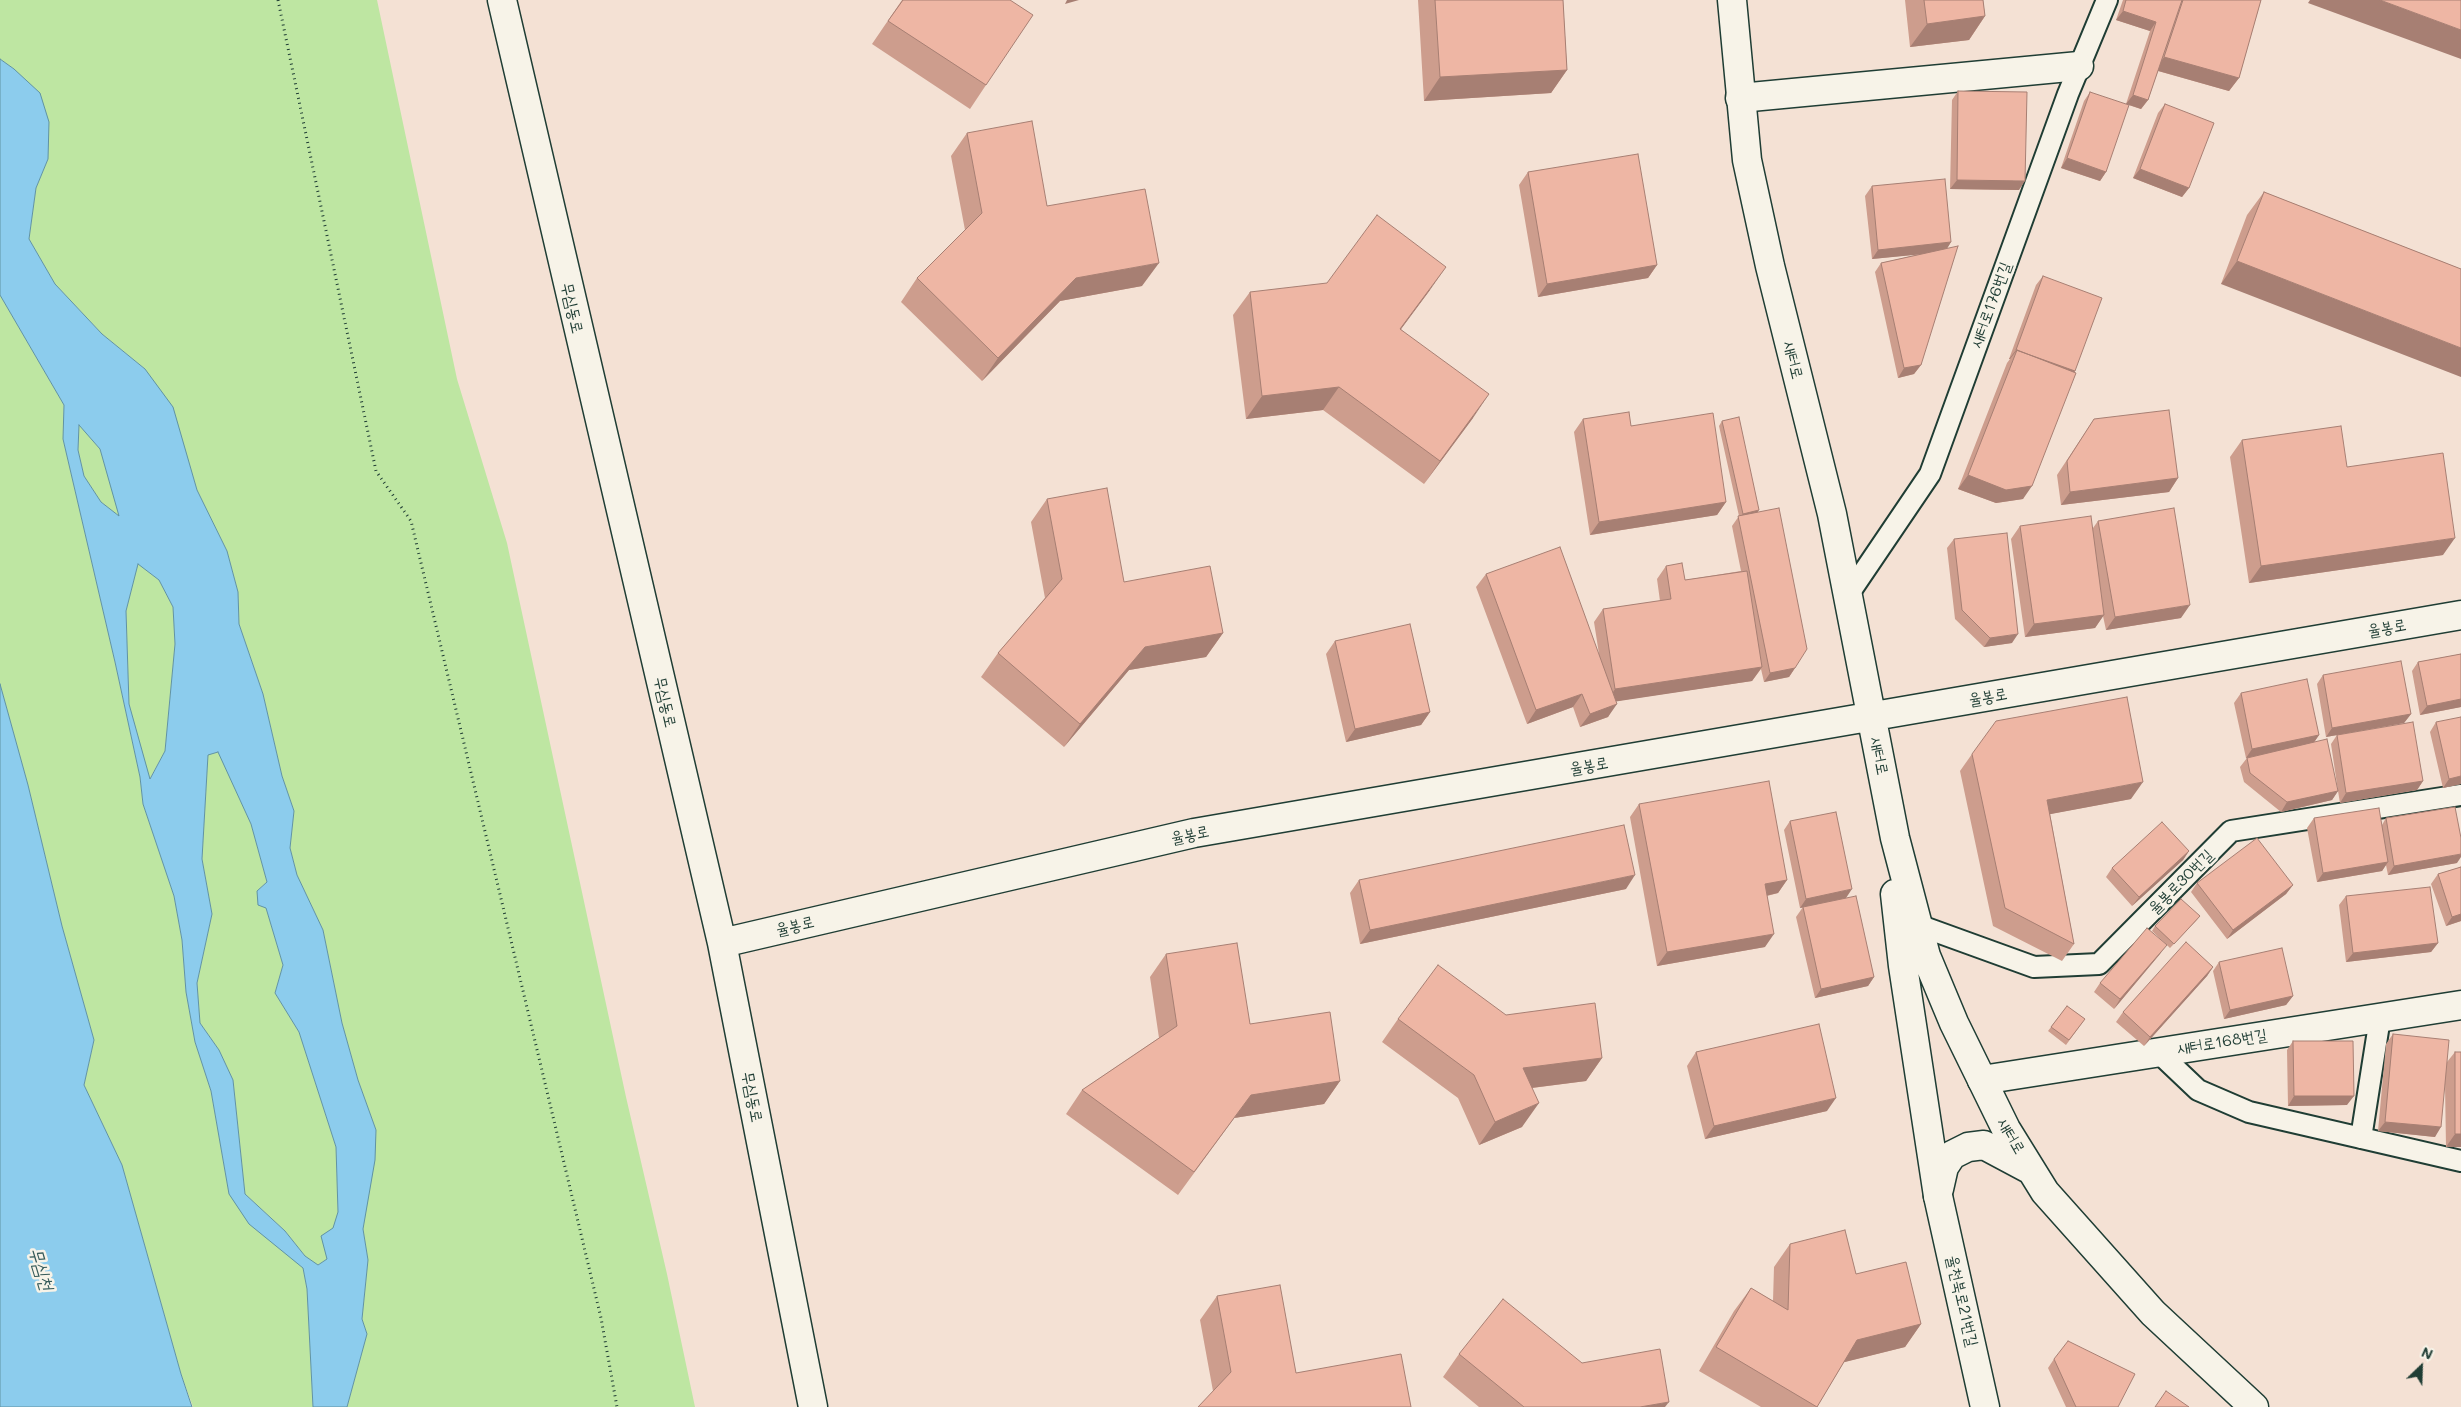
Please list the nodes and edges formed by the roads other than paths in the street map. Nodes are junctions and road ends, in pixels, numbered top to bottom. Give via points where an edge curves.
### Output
1 (502, 0) edge
2 (1732, 0) edge
3 (2108, 0) edge
4 (2079, 66) junction
5 (1740, 98) junction
6 (1848, 595) junction
7 (2461, 615) edge
8 (1871, 718) junction
9 (1884, 786) junction
10 (2461, 795) edge
11 (1918, 925) junction
12 (722, 943) junction
13 (2461, 1005) edge
14 (2380, 1018) junction
15 (2158, 1052) junction
16 (1982, 1080) junction
17 (2361, 1138) junction
18 (2461, 1161) edge
19 (2032, 1171) junction
20 (1938, 1196) junction
21 (813, 1407) edge
22 (1985, 1407) edge
23 (2254, 1407) edge

1 - 12 street, 무심동로
2 - 5 street, 새터로
3 - 4 lane, 새터로176번길
4 - 5 street
4 - 6 lane, 새터로176번길 via 1930,474
5 - 6 street, 새터로 via 1747,160 1832,514
6 - 8 street, 새터로
7 - 8 street, 율봉로
8 - 9 street, 새터로
8 - 12 street, 율봉로 via 1194,833
9 - 11 street, 새터로 via 1894,838
9 - 20 street, 율천북로21번길 via 1903,966
10 - 11 lane, 율봉로30번길 via 2231,831 2099,964 2034,967
11 - 16 street, 새터로 via 1926,956
12 - 21 street, 무심동로
13 - 14 street, 새터로168번길
14 - 15 street, 새터로168번길
14 - 17 lane
15 - 16 street, 새터로168번길
15 - 17 lane via 2198,1090 2249,1112
16 - 19 street, 새터로
17 - 18 lane
19 - 20 street via 1984,1146 1968,1147 1952,1155 1944,1167
19 - 23 street, 새터로 via 2045,1192 2153,1313
20 - 22 street, 율천북로21번길

